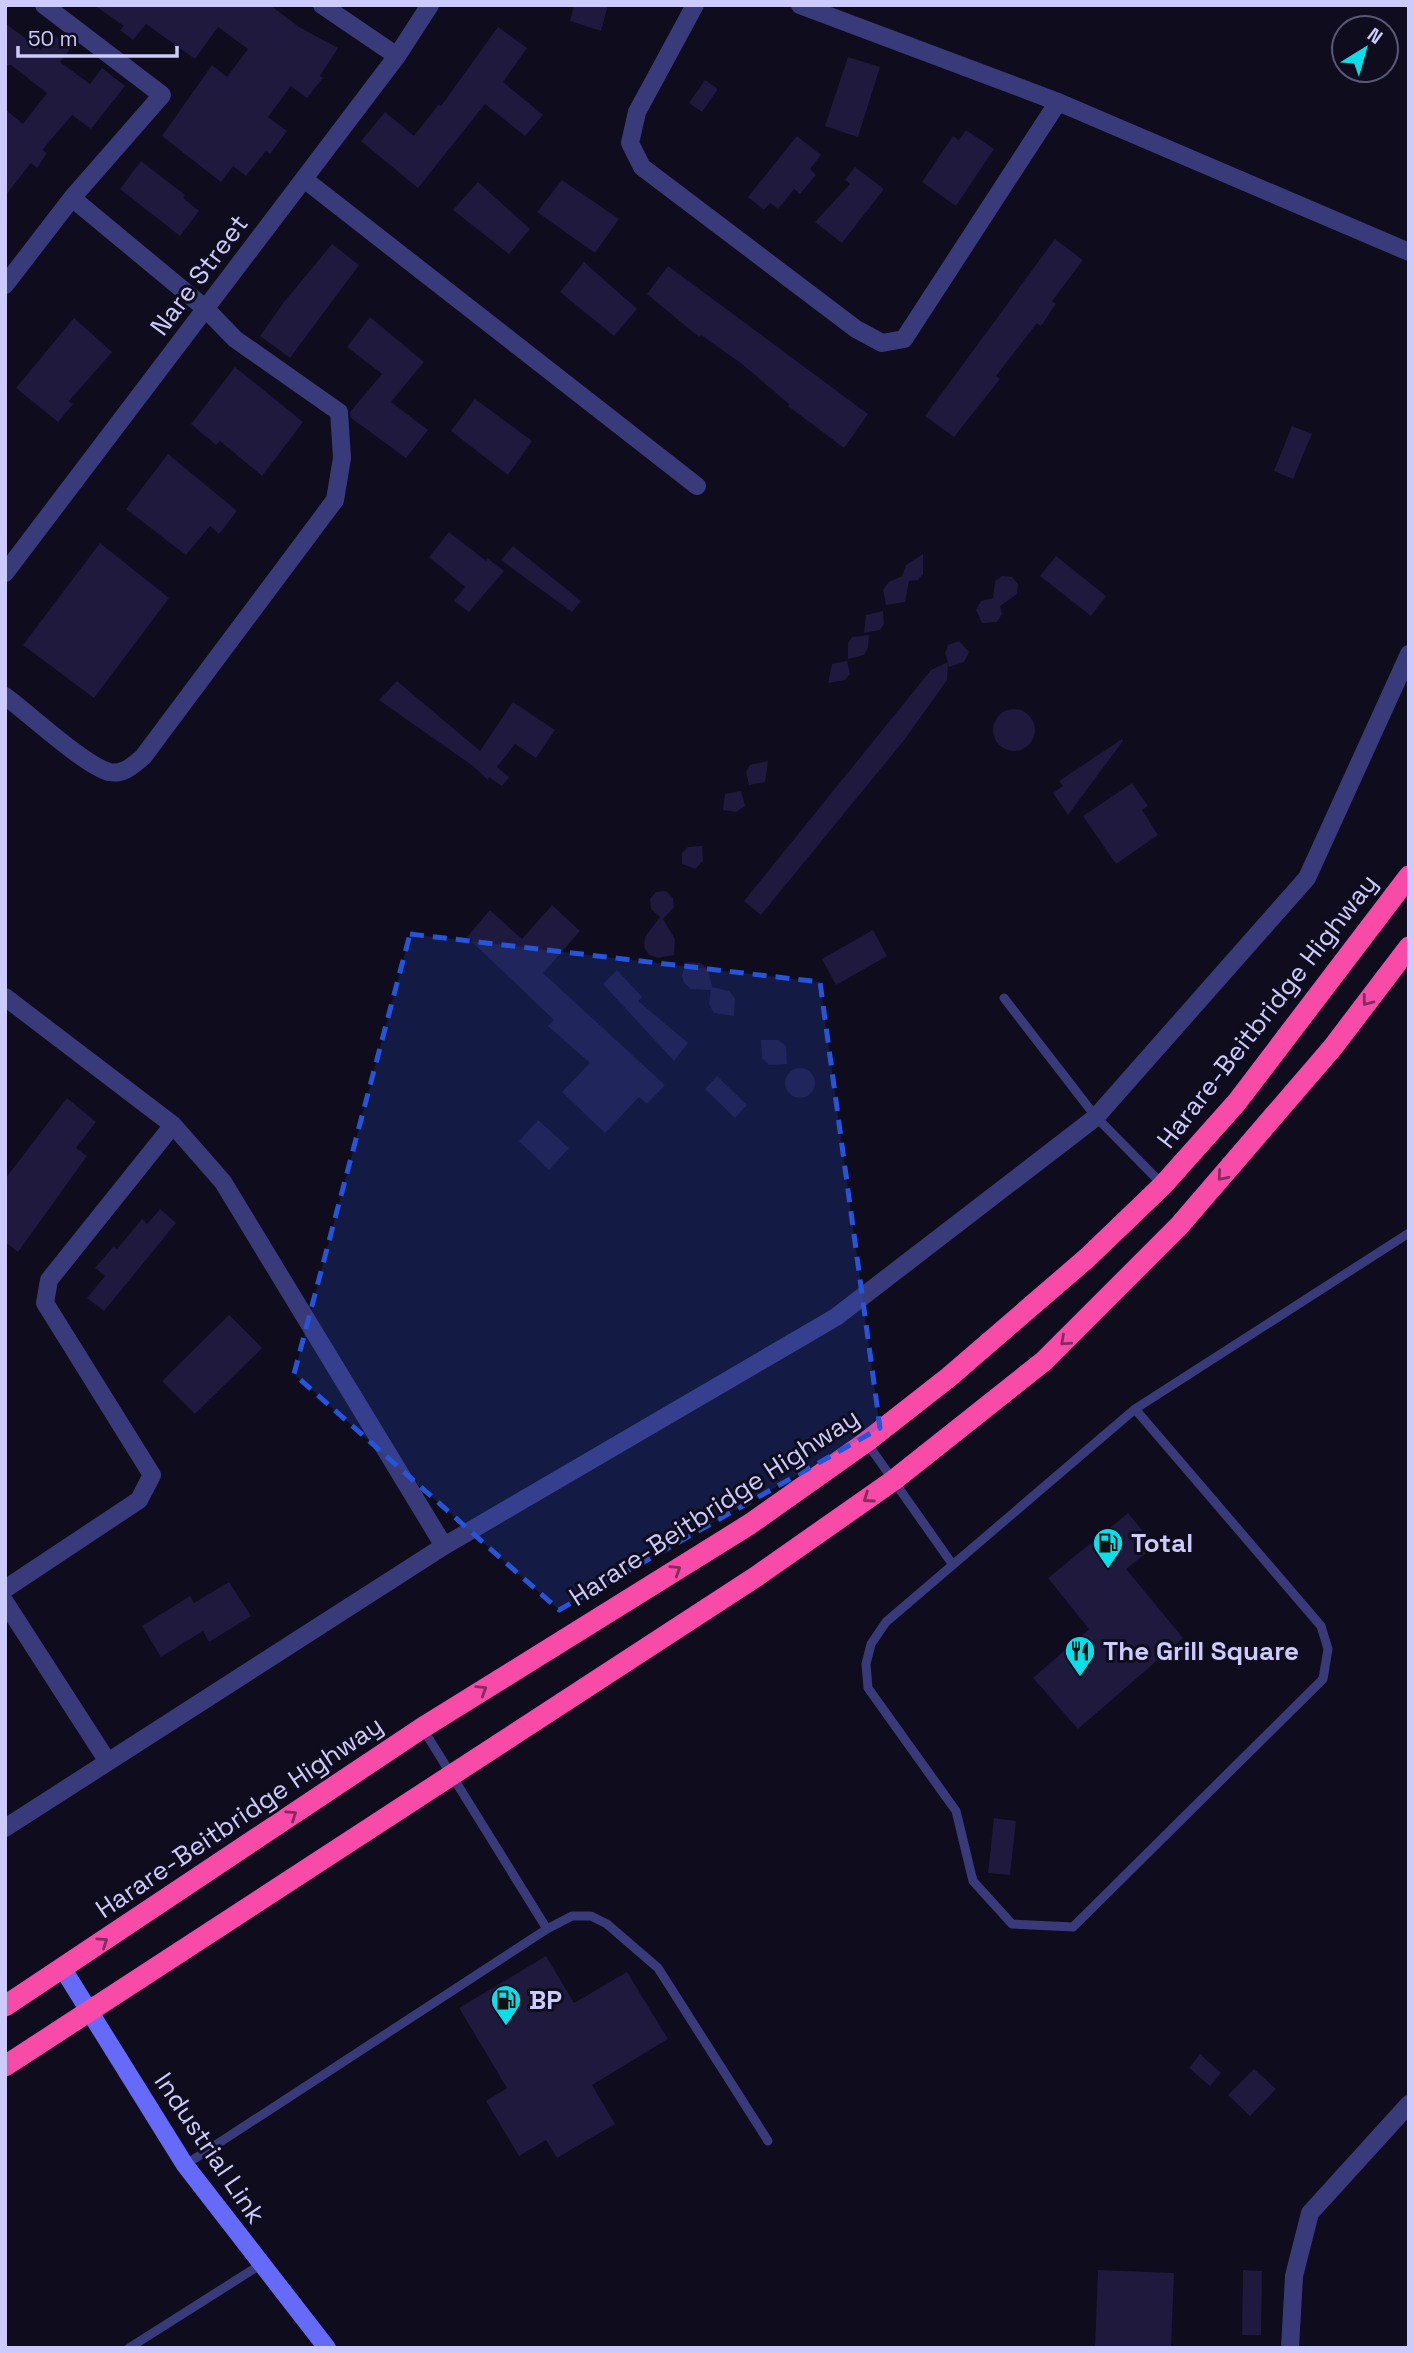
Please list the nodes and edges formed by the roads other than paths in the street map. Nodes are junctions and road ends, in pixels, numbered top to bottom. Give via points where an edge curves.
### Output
1 (44, 5) edge
2 (322, 5) edge
3 (430, 5) edge
4 (695, 5) edge
5 (800, 5) edge
6 (397, 56) junction
7 (1059, 102) junction
8 (304, 179) junction
9 (72, 198) junction
10 (1409, 252) edge
11 (5, 285) edge
12 (206, 309) junction
13 (697, 486) dead end
14 (5, 573) edge
15 (1409, 654) edge
16 (5, 696) edge
17 (1406, 886) edge
18 (1409, 947) edge
19 (5, 997) edge
20 (1004, 998) dead end
21 (1096, 1117) junction
22 (173, 1125) junction
23 (1163, 1185) junction
24 (1409, 1233) edge
25 (1135, 1409) junction
26 (866, 1442) junction
27 (894, 1480) junction
28 (444, 1546) junction
29 (953, 1565) junction
30 (5, 1589) edge
31 (5, 1602) edge
32 (422, 1728) junction
33 (108, 1762) junction
34 (451, 1778) junction
35 (5, 1828) edge
36 (547, 1929) junction
37 (63, 1969) junction
38 (5, 2006) edge
39 (91, 2013) junction
40 (5, 2066) edge
41 (1409, 2104) edge
42 (768, 2141) dead end
43 (185, 2165) junction
44 (260, 2265) junction
45 (129, 2348) edge
46 (327, 2348) edge
47 (1290, 2348) edge

1 - 9 street via 162,95
2 - 6 street
3 - 6 street, Nare Street
4 - 7 street via 637,112 630,143 642,167 856,329 883,342 904,339
5 - 7 street
6 - 8 street, Nare Street
7 - 10 street
8 - 12 street, Nare Street
8 - 13 street
9 - 11 street
9 - 12 street
12 - 14 street, Nare Street
12 - 16 street via 235,339 339,412 342,458 335,500 143,757 125,771 109,772 91,762
15 - 21 street via 1307,878
17 - 23 highway, Harare-Beitbridge Highway via 1237,1102
18 -> 27 highway via 1333,1046 1179,1226 1044,1361
19 - 22 street
20 - 21 lane
21 - 23 lane
21 - 28 street via 836,1317
22 - 28 street via 223,1182
22 - 30 street via 49,1280 45,1303 152,1475 139,1500
23 - 26 highway, Harare-Beitbridge Highway via 959,1369
24 - 25 lane
25 - 29 lane
25 - 29 lane via 1321,1626 1328,1649 1323,1679 1073,1927 1012,1924 974,1881 956,1811 868,1688 866,1664 871,1644 886,1622
26 - 27 lane
32 -> 26 highway, Harare-Beitbridge Highway via 750,1524
27 - 29 lane
27 -> 34 highway
28 - 33 street
31 - 33 street
32 - 34 lane
37 -> 32 highway, Harare-Beitbridge Highway
33 - 35 street
34 - 36 lane
34 - 39 highway
36 - 42 lane via 572,1916 591,1916 658,1968
36 - 43 lane
37 - 38 highway, Harare-Beitbridge Highway
37 - 39 street, Industrial Link
39 - 40 highway
39 - 43 street, Industrial Link
41 - 47 street via 1310,2213 1294,2276
43 - 44 street, Industrial Link
44 - 45 lane
44 - 46 street, Industrial Link

